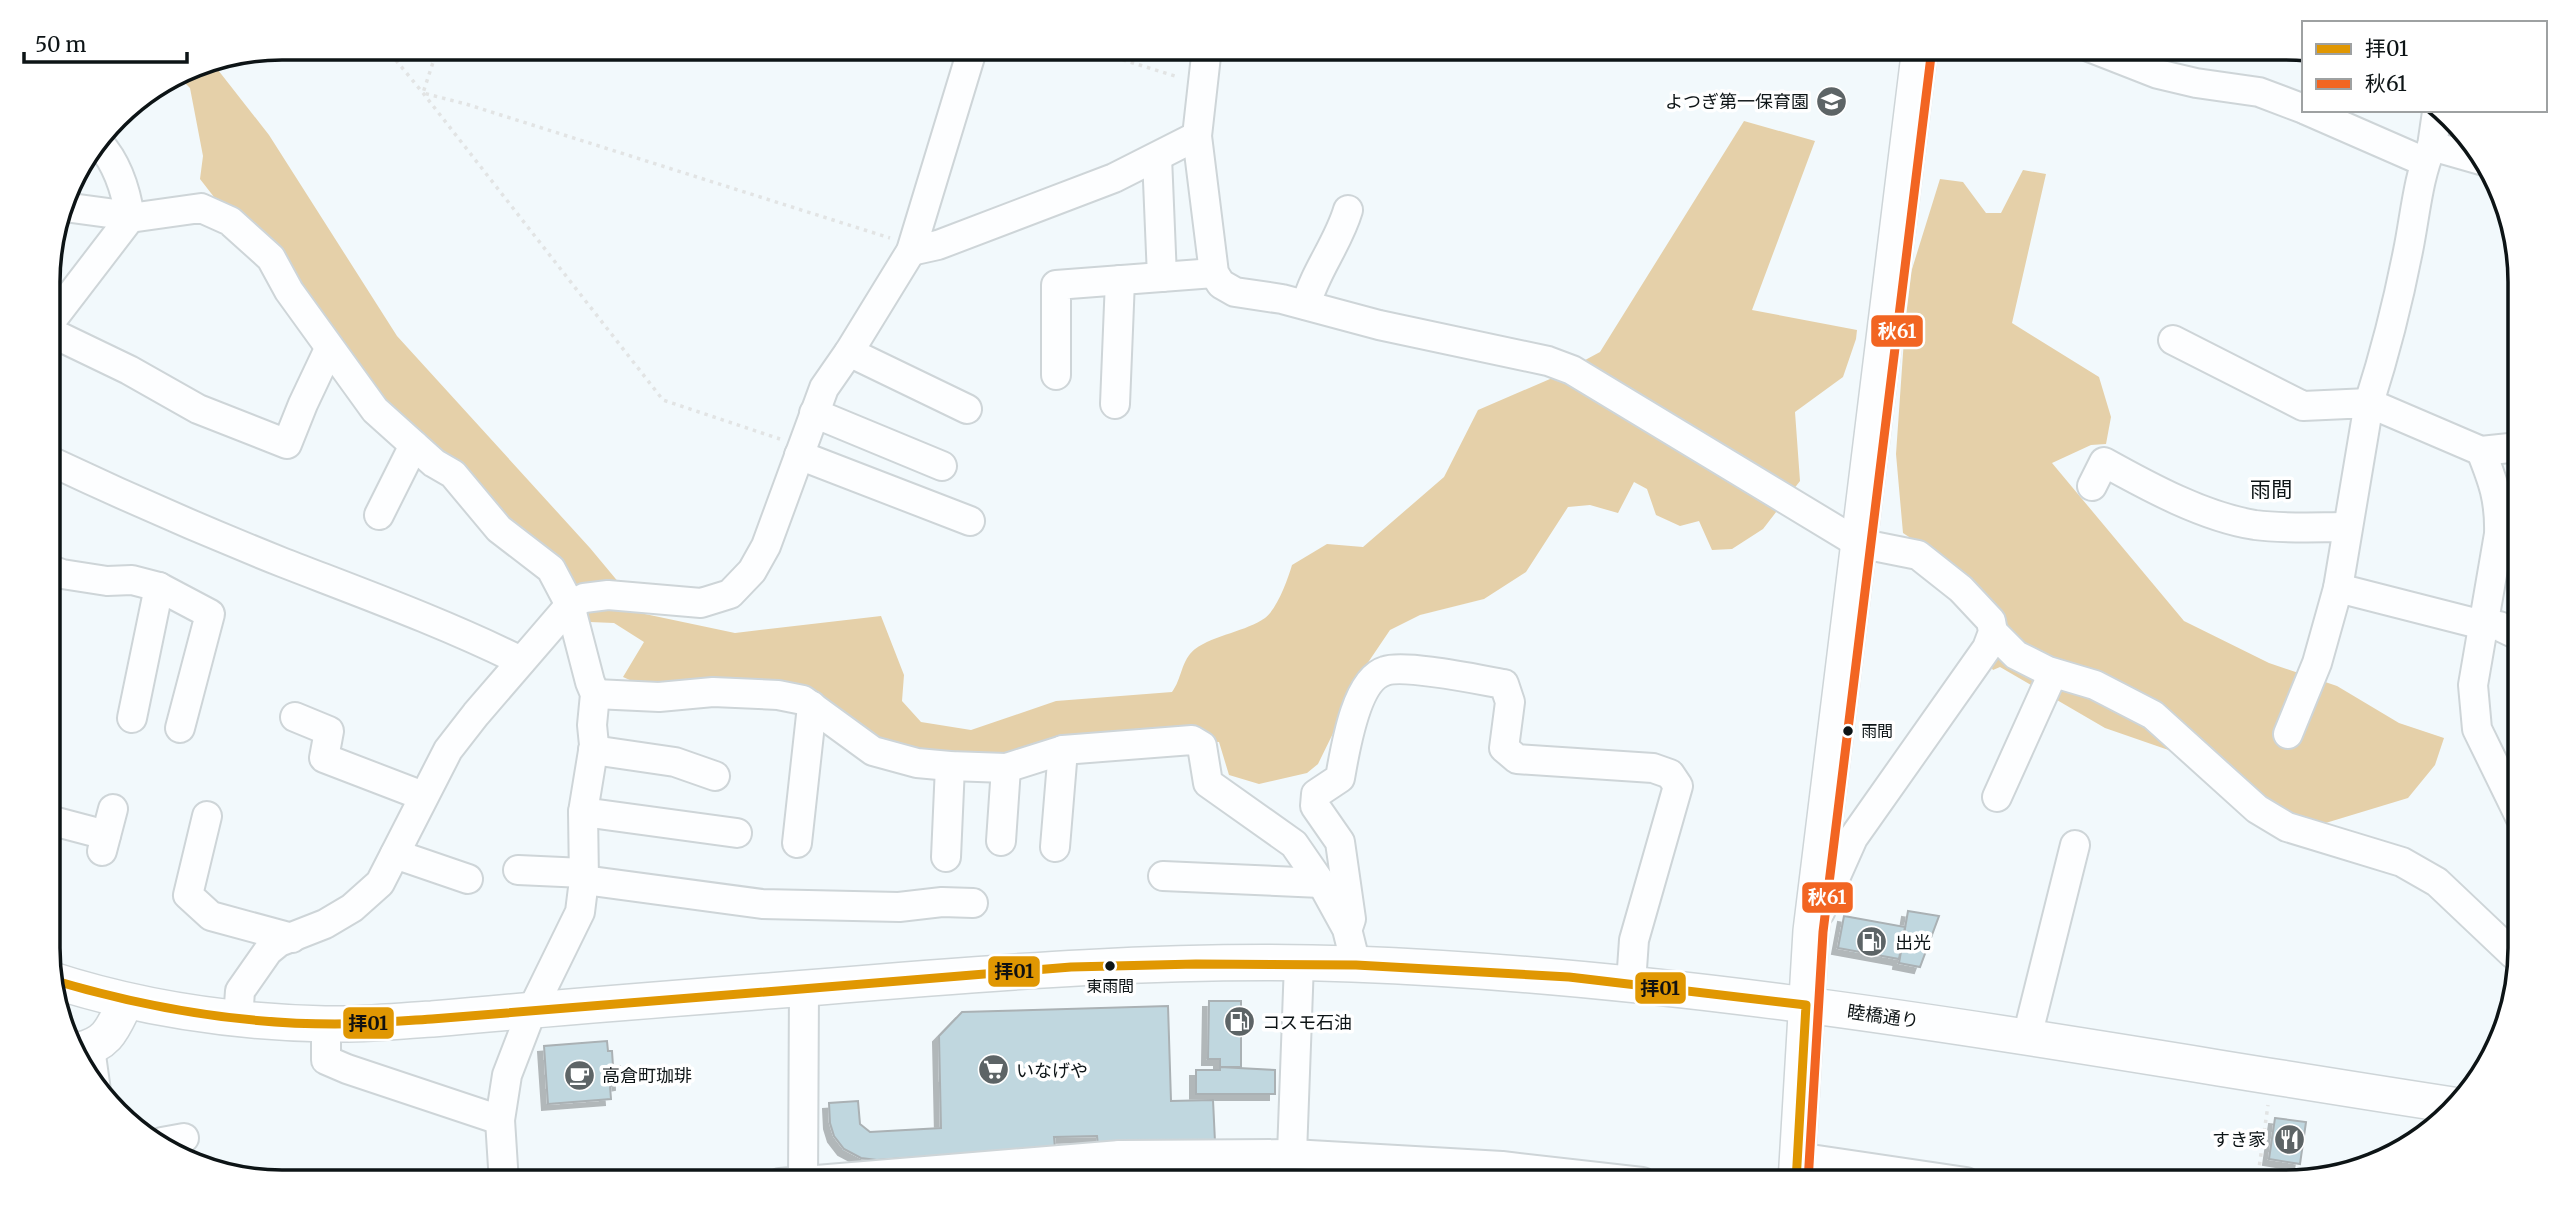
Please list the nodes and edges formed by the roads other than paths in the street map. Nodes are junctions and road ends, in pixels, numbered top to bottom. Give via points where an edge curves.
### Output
1 (969, 60) edge
2 (1206, 60) edge
3 (1918, 60) edge
4 (2122, 60) edge
5 (2302, 108) edge
6 (2313, 112) edge
7 (2436, 118) edge
8 (1197, 136) junction
9 (104, 148) edge
10 (2429, 154) junction
11 (1157, 157) junction
12 (2471, 159) edge
13 (72, 208) edge
14 (1348, 210) dead end
15 (130, 218) junction
16 (911, 251) junction
17 (1214, 273) junction
18 (1162, 277) junction
19 (1120, 280) junction
20 (1306, 305) junction
21 (60, 309) edge
22 (60, 337) edge
23 (2173, 340) dead end
24 (329, 349) junction
25 (849, 352) junction
26 (1056, 375) dead end
27 (2370, 403) junction
28 (1115, 404) dead end
29 (967, 409) dead end
30 (814, 414) junction
31 (414, 445) junction
32 (2508, 448) edge
33 (801, 450) junction
34 (2481, 451) junction
35 (60, 466) edge
36 (942, 466) dead end
37 (2092, 486) dead end
38 (379, 515) dead end
39 (970, 521) dead end
40 (2347, 527) junction
41 (1858, 543) junction
42 (60, 574) edge
43 (159, 587) junction
44 (2338, 588) junction
45 (570, 605) junction
46 (2483, 625) junction
47 (2508, 630) edge
48 (1993, 632) junction
49 (521, 660) junction
50 (2053, 673) junction
51 (595, 694) junction
52 (812, 706) junction
53 (295, 716) dead end
54 (132, 718) dead end
55 (180, 728) dead end
56 (2288, 734) dead end
57 (593, 750) junction
58 (1063, 750) junction
59 (950, 766) junction
60 (1006, 768) junction
61 (715, 776) dead end
62 (2508, 792) edge
63 (423, 796) junction
64 (1997, 797) dead end
65 (583, 812) junction
66 (207, 816) dead end
67 (59, 822) edge
68 (107, 833) dead end
69 (737, 834) dead end
70 (1001, 841) dead end
71 (797, 843) dead end
72 (2075, 845) dead end
73 (1055, 847) dead end
74 (395, 854) junction
75 (946, 858) dead end
76 (518, 870) dead end
77 (584, 876) junction
78 (1163, 876) dead end
79 (468, 879) dead end
80 (1321, 883) junction
81 (973, 902) dead end
82 (1347, 929) junction
83 (1811, 931) junction
84 (292, 938) junction
85 (2508, 949) edge
86 (1299, 963) junction
87 (1356, 965) junction
88 (62, 983) edge
89 (1631, 984) junction
90 (804, 988) junction
91 (126, 1001) junction
92 (1806, 1005) junction
93 (532, 1010) junction
94 (238, 1018) junction
95 (326, 1024) junction
96 (2027, 1037) junction
97 (84, 1049) edge
98 (2444, 1104) edge
99 (500, 1120) junction
100 (1292, 1154) junction
101 (1120, 1169) edge
102 (502, 1170) edge
103 (796, 1170) edge
104 (1089, 1170) edge
105 (1532, 1170) edge
106 (1796, 1170) edge

1 - 16 street
2 - 8 street
3 - 41 main road
4 - 5 street via 2196,83 2259,92
6 - 10 street
7 - 10 street
8 - 11 street
8 - 17 street
9 - 15 street via 112,157
10 - 12 street
10 - 27 street
11 - 16 street via 1114,178
11 - 18 street
13 - 15 street
14 - 20 street
15 - 21 street
15 - 24 street via 201,208 230,221 271,258
16 - 25 street
17 - 18 street
17 - 20 street via 1221,284 1236,292
18 - 19 street
19 - 26 street via 1056,285
19 - 28 street
20 - 41 street via 1572,370
22 - 24 street via 198,409 287,444
23 - 27 street via 2303,406
24 - 31 street via 375,410
25 - 29 street
25 - 30 street via 824,388
27 - 34 street
27 - 40 street
30 - 33 street
30 - 36 street
31 - 38 street
31 - 45 street via 453,474 499,529 551,569
32 - 34 street
33 - 39 street
33 - 45 street via 766,545 752,571 730,594 701,603 608,595
34 - 46 street via 2500,511
35 - 49 street
37 - 40 street via 2104,462 2221,517 2256,525
40 - 44 street
41 - 48 street via 1919,555 1961,589 1991,621
41 - 83 main road
42 - 43 street
43 - 54 street
43 - 55 street via 210,614
44 - 46 street
44 - 56 street via 2317,663
45 - 49 street
45 - 51 street
46 - 47 street
46 - 62 street via 2473,685 2477,729
48 - 50 street via 2016,655
48 - 83 street via 1987,648 1853,838
49 - 63 street via 448,750
50 - 64 street
50 - 85 street via 2095,685 2153,715 2257,809 2287,827 2403,862 2437,882
51 - 52 street via 778,695
51 - 57 street
52 - 59 street via 873,751
52 - 71 street
53 - 63 street via 329,731 324,758
57 - 61 street via 675,762
57 - 65 street
58 - 60 street
58 - 73 street
58 - 80 street via 1192,740 1202,746 1208,783 1294,844
59 - 60 street
59 - 75 street
60 - 70 street
63 - 74 street
65 - 69 street
65 - 77 street
66 - 84 street via 188,895 211,916
67 - 68 street
72 - 96 street
74 - 79 street
74 - 84 street via 380,883 352,908
76 - 77 street
77 - 81 street via 762,904 899,907
77 - 93 street via 580,912
78 - 80 street
80 - 82 street
82 - 87 street
82 - 89 street via 1352,919 1340,842 1315,806 1316,794 1340,778 1363,693 1385,670 1504,684 1510,702 1504,748 1517,759 1653,768 1670,774 1678,786 1634,940
83 - 92 main road
84 - 94 street via 268,951 240,991
86 - 87 main road, 睦橋通り
86 - 90 main road, 睦橋通り via 1071,967
86 - 100 street
87 - 89 main road, 睦橋通り
88 - 91 main road, 睦橋通り
89 - 92 main road, 睦橋通り
90 - 93 main road, 睦橋通り
90 - 103 street
91 - 94 main road, 睦橋通り
91 - 97 main road via 108,1037
92 - 96 main road, 睦橋通り
92 - 106 main road
93 - 95 main road, 睦橋通り
93 - 99 street via 508,1075
94 - 95 main road, 睦橋通り
95 - 99 street via 326,1060
96 - 98 main road, 睦橋通り
99 - 102 street
100 - 101 street
100 - 105 street
101 - 104 street

